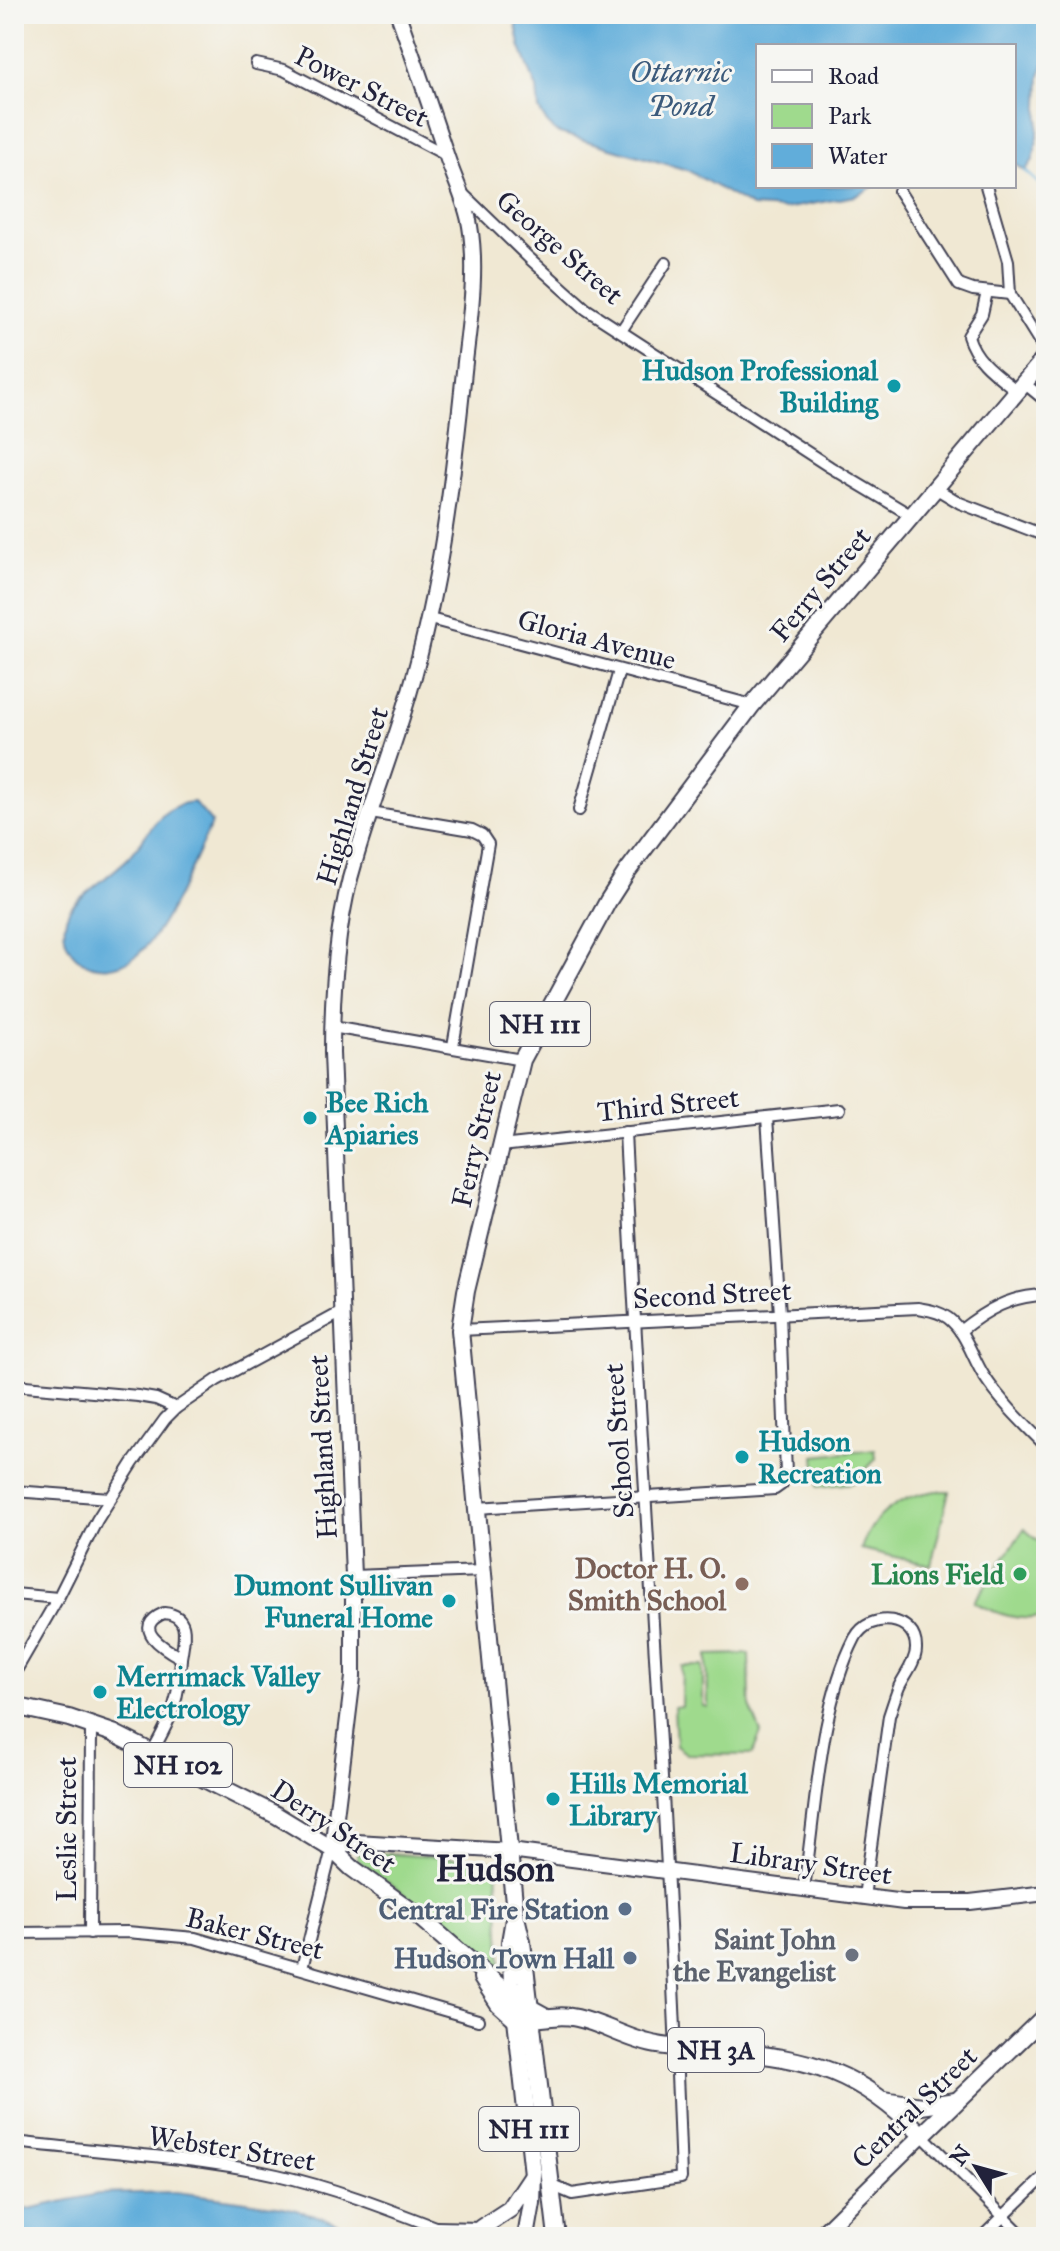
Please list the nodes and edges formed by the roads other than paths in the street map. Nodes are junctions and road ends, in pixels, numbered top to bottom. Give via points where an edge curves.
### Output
1 (398, 14) edge
2 (256, 64) dead end
3 (446, 155) junction
4 (987, 188) edge
5 (899, 191) dead end
6 (463, 193) junction
7 (666, 263) dead end
8 (987, 292) junction
9 (1010, 294) junction
10 (621, 331) junction
11 (1046, 354) edge
12 (1020, 387) junction
13 (1046, 401) edge
14 (935, 488) junction
15 (912, 516) junction
16 (1046, 536) edge
17 (430, 619) junction
18 (619, 671) junction
19 (752, 705) junction
20 (579, 810) dead end
21 (371, 813) junction
22 (332, 1027) junction
23 (453, 1046) junction
24 (522, 1060) junction
25 (839, 1109) dead end
26 (767, 1117) junction
27 (625, 1132) junction
28 (501, 1146) junction
29 (1046, 1295) edge
30 (342, 1312) junction
31 (780, 1314) junction
32 (634, 1323) junction
33 (460, 1330) junction
34 (960, 1331) junction
35 (14, 1385) edge
36 (176, 1408) junction
37 (1046, 1446) edge
38 (14, 1491) edge
39 (110, 1498) junction
40 (647, 1499) junction
41 (477, 1508) junction
42 (483, 1571) junction
43 (353, 1576) junction
44 (14, 1594) edge
45 (58, 1598) junction
46 (181, 1658) dead end
47 (14, 1674) edge
48 (14, 1706) edge
49 (91, 1725) junction
50 (152, 1752) junction
51 (332, 1849) junction
52 (510, 1851) junction
53 (667, 1871) junction
54 (804, 1888) junction
55 (1046, 1893) edge
56 (864, 1897) junction
57 (515, 1913) junction
58 (14, 1933) edge
59 (90, 1933) junction
60 (475, 1966) junction
61 (302, 1968) junction
62 (514, 1999) junction
63 (1046, 2015) edge
64 (531, 2016) junction
65 (478, 2020) dead end
66 (677, 2047) junction
67 (883, 2099) junction
68 (958, 2101) junction
69 (922, 2135) junction
70 (14, 2142) edge
71 (533, 2174) junction
72 (1046, 2175) edge
73 (551, 2185) junction
74 (572, 2194) junction
75 (554, 2209) junction
76 (1004, 2217) junction
77 (435, 2227) junction
78 (485, 2233) edge
79 (446, 2237) edge
80 (526, 2237) edge
81 (557, 2237) edge
82 (818, 2237) edge
83 (982, 2237) edge
84 (1024, 2237) edge

1 - 3 street, Highland Street
2 - 3 street, Power Street via 284,70
3 - 6 street, Highland Street
4 - 9 street via 1008,261
5 - 8 street via 959,285
6 - 10 street, George Street via 586,309
6 - 17 street, Highland Street via 473,247 468,333
7 - 10 street
8 - 9 street
8 - 12 street via 982,314 968,336 972,348 979,360
9 - 11 street
10 - 15 street, George Street
11 - 12 main road, Ferry Street / NH 111
12 - 13 street
12 - 14 main road, Ferry Street / NH 111
14 - 15 main road, Ferry Street / NH 111
14 - 16 street
15 - 19 main road, Ferry Street / NH 111
17 - 18 street, Gloria Avenue
17 - 21 street, Highland Street
18 - 19 street, Gloria Avenue
18 - 20 street
19 - 24 main road, Ferry Street / NH 111 via 617,886
21 - 22 street, Highland Street via 347,896
21 - 23 street via 472,830 488,844
22 - 23 street
22 - 30 street, Highland Street
23 - 24 street
24 - 28 main road, Ferry Street / NH 111
25 - 26 street, Third Street
26 - 27 street, Third Street
26 - 31 street
27 - 28 street, Third Street
27 - 32 street, School Street
28 - 33 main road, Ferry Street / NH 111
29 - 34 street via 999,1305
30 - 36 street
30 - 43 street, Highland Street
31 - 32 street, Second Street
31 - 34 street, Second Street via 918,1308 938,1312
31 - 40 street via 786,1474 782,1484 775,1489
32 - 33 street, Second Street
32 - 40 street, School Street
33 - 41 main road, Ferry Street / NH 111
34 - 37 street via 983,1374
35 - 36 street via 138,1396
36 - 39 street
38 - 39 street
39 - 45 street
40 - 41 street
40 - 53 street, School Street
41 - 42 main road, Ferry Street / NH 111
42 - 43 street
42 - 52 main road, Ferry Street / NH 111
43 - 51 street, Highland Street via 353,1677
44 - 45 street
45 - 47 street
46 - 50 street via 177,1702
48 - 49 main road, Derry Street / NH 102
49 - 50 main road, Derry Street / NH 102
49 - 59 street, Leslie Street
50 - 51 main road, Derry Street / NH 102
51 - 52 street, Library Street via 356,1842
51 - 60 main road, Derry Street / NH 102
51 - 61 street
52 - 53 street, Library Street
52 - 57 main road, Ferry Street / NH 111
53 - 54 street, Library Street
53 - 66 street, School Street
54 - 56 street, Library Street
54 - 56 street via 834,1689 854,1640 864,1625 880,1619 911,1631 916,1647 889,1716
55 - 56 street, Library Street via 938,1903
57 - 62 main road, Ferry Street / NH 111 via 510,1942
57 - 64 main road, Ferry Street / NH 111
58 - 59 street, Baker Street
59 - 61 street, Baker Street via 195,1938
60 - 62 main road, Derry Street
60 - 64 main road, Derry Street via 499,2004
61 - 65 street, Baker Street
62 - 64 main road, Ferry Street / NH 111
63 - 68 main road, Central Street
64 - 66 main road, NH 3A via 576,2017 649,2044
64 - 71 main road, Ferry Street / NH 111
64 - 73 main road, Ferry Street / NH 111
66 - 67 main road, NH 3A via 799,2060 846,2077
66 - 74 street, School Street via 681,2178
67 - 68 main road, NH 3A via 921,2106
67 - 69 main road, NH 3A
68 - 69 main road, Central Street
69 - 76 street
69 - 82 street, Central Street
70 - 77 street, Webster Street via 277,2175
71 - 78 main road via 510,2209
71 - 80 main road, Ferry Street / NH 111
72 - 76 street
73 - 74 street
73 - 75 main road, Ferry Street / NH 111
74 - 75 street
75 - 81 main road, Ferry Street / NH 111
76 - 83 street
76 - 84 street
77 - 78 street, Webster Street
77 - 79 street, Webster Street

